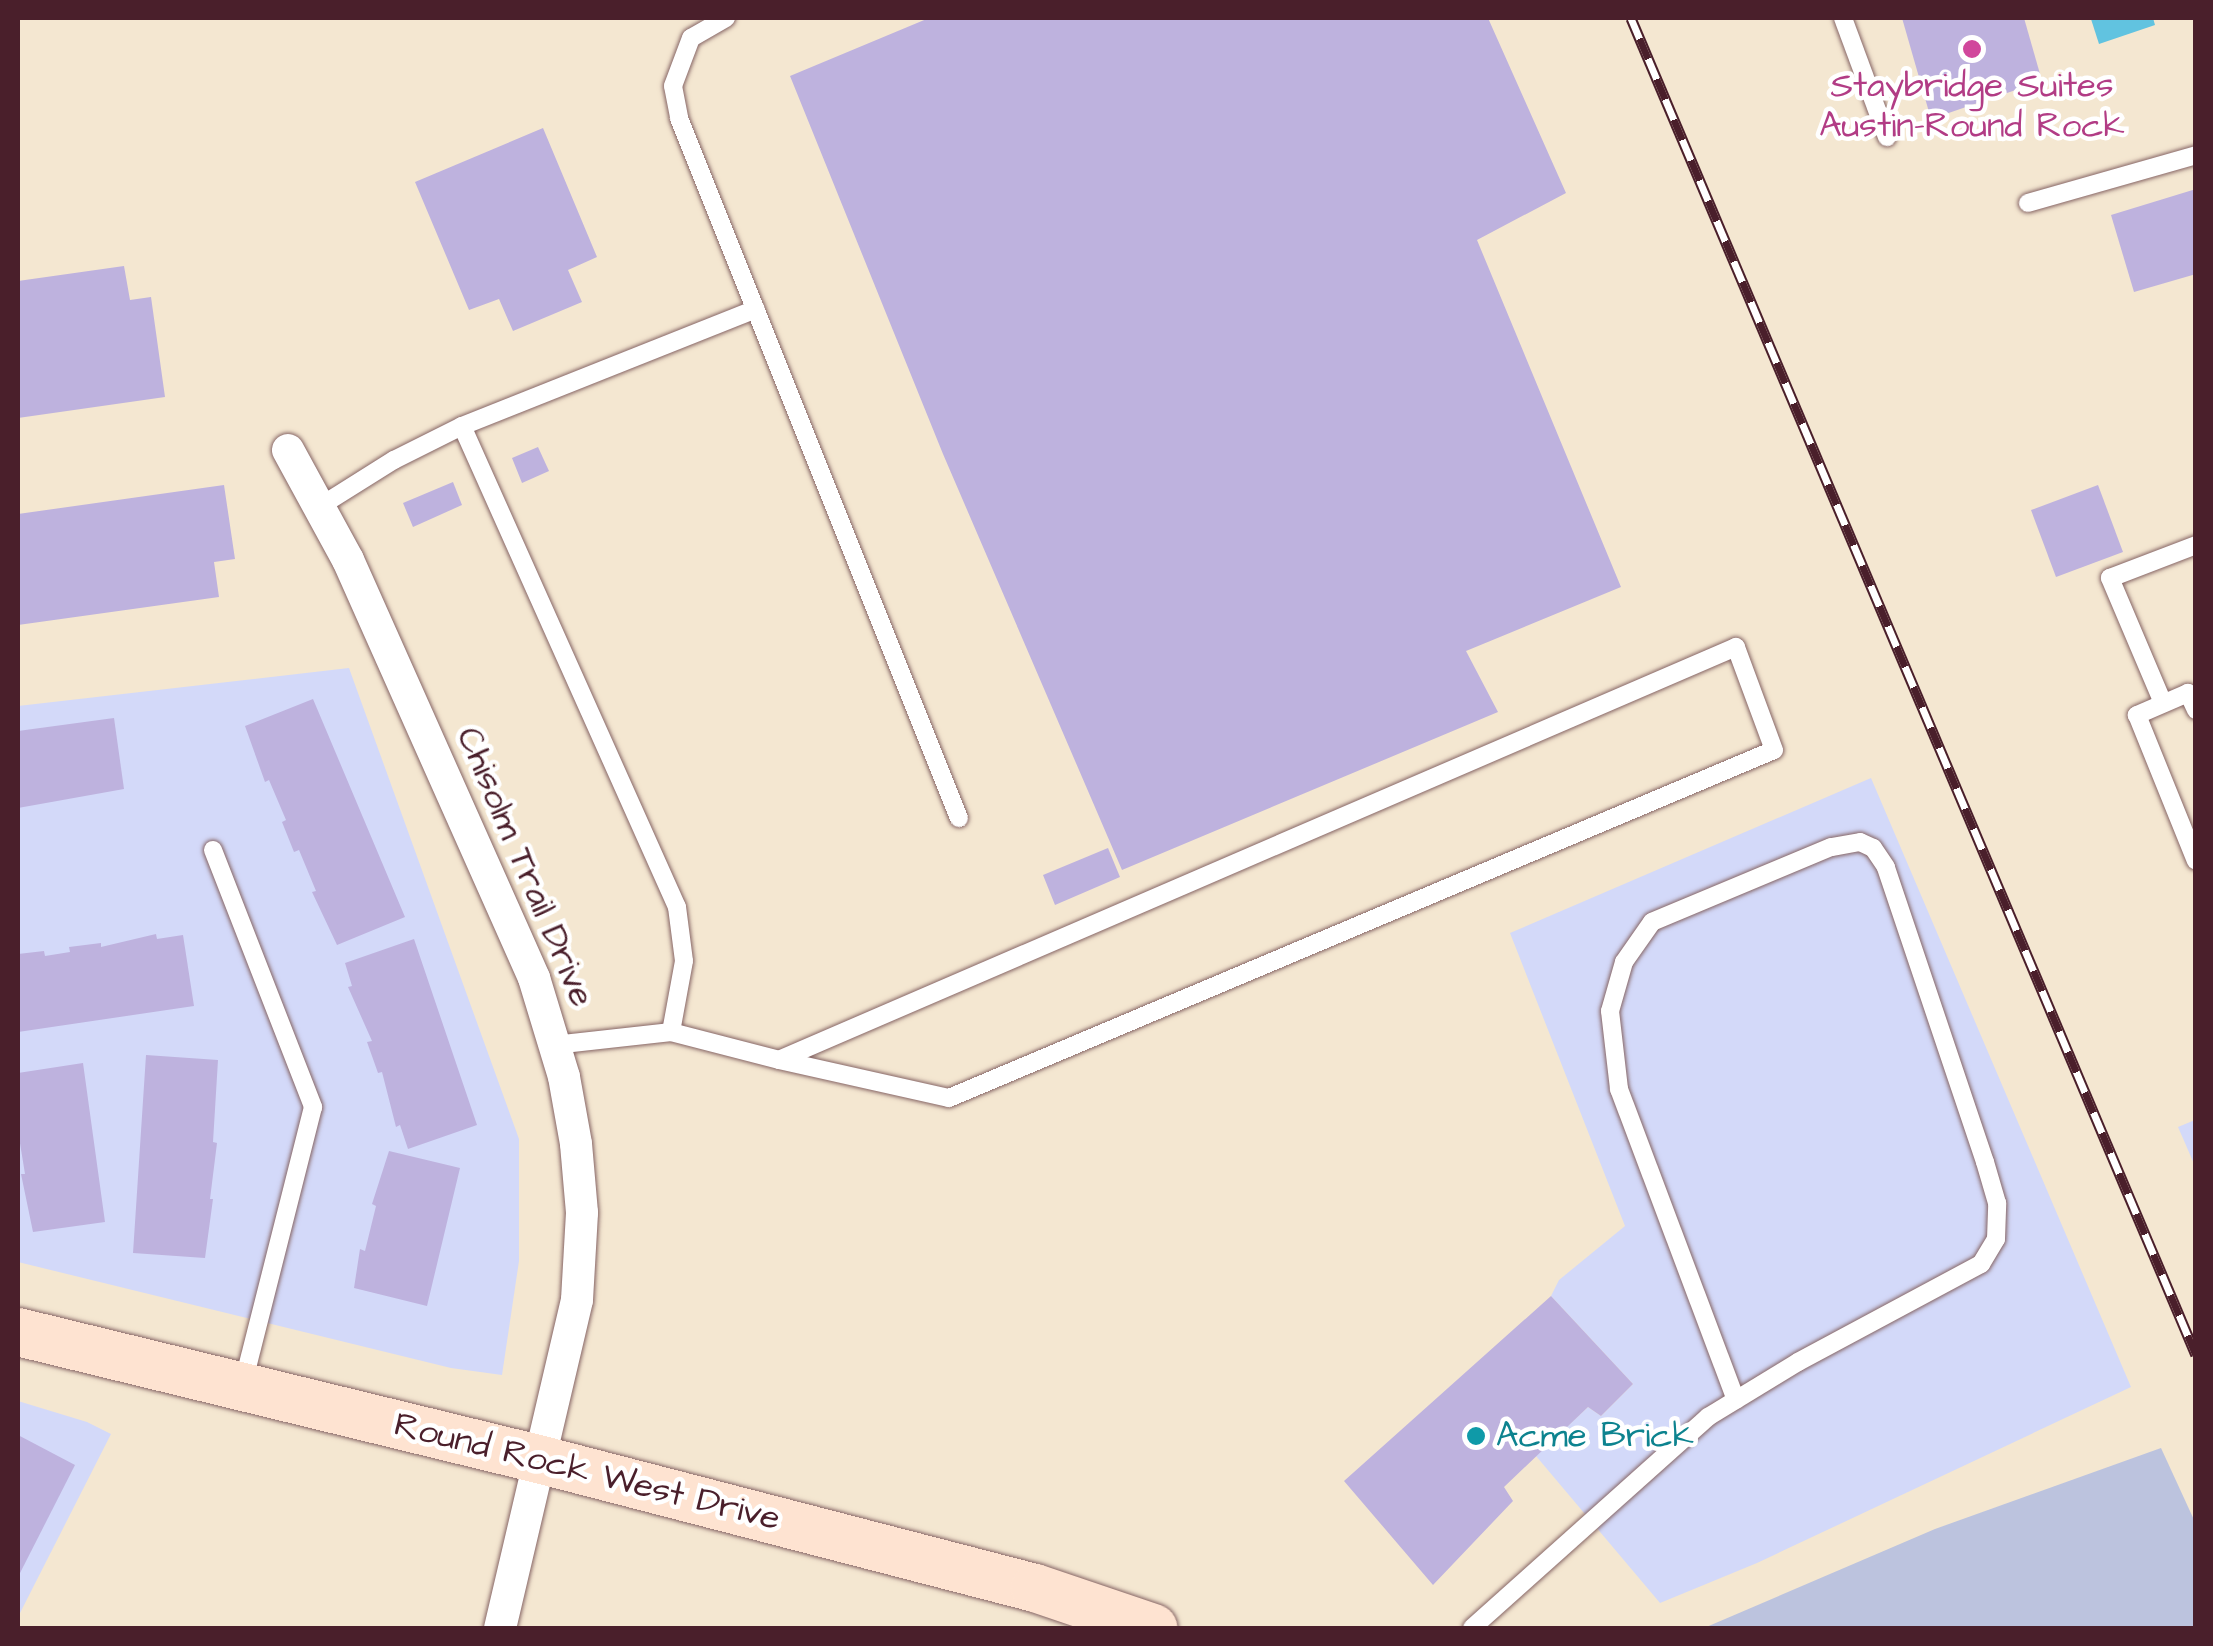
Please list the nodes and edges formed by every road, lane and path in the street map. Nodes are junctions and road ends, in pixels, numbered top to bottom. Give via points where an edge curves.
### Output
1 (726, 18) edge
2 (1843, 18) edge
3 (1887, 137) dead end
4 (2196, 155) edge
5 (2028, 203) dead end
6 (756, 308) junction
7 (462, 426) junction
8 (288, 450) dead end
9 (318, 507) junction
10 (2196, 545) edge
11 (2193, 699) edge
12 (2163, 703) junction
13 (959, 818) dead end
14 (213, 850) dead end
15 (2196, 862) edge
16 (670, 1032) junction
17 (554, 1044) junction
18 (778, 1060) junction
19 (18, 1332) edge
20 (243, 1385) junction
21 (1736, 1400) junction
22 (538, 1459) junction
23 (500, 1628) edge
24 (1153, 1628) edge
25 (1472, 1628) edge

1 - 6 lane via 691,38 673,86 679,118
2 - 3 lane
4 - 5 lane
6 - 7 lane
6 - 13 lane
7 - 9 lane
7 - 16 lane via 677,907 684,961
8 - 9 street, Chisolm Trail Drive
9 - 17 street, Chisolm Trail Drive via 348,560 534,978
10 - 12 lane via 2110,578
11 - 12 lane
12 - 15 lane via 2137,714
14 - 20 lane via 312,1107
16 - 17 lane
16 - 18 lane
17 - 22 street, Chisolm Trail Drive via 576,1144 582,1242 566,1358
18 - 18 lane via 949,1098 1774,750 1736,647
19 - 20 street, Round Rock West Drive
20 - 22 street, Round Rock West Drive
21 - 21 lane via 1981,1264 1996,1239 1997,1203 1986,1162 1886,867 1860,842 1831,847 1652,922 1624,962 1610,1011 1619,1089
21 - 25 lane via 1708,1417
22 - 23 street, Chisolm Trail Drive
22 - 24 street, Round Rock West Drive via 1035,1588

